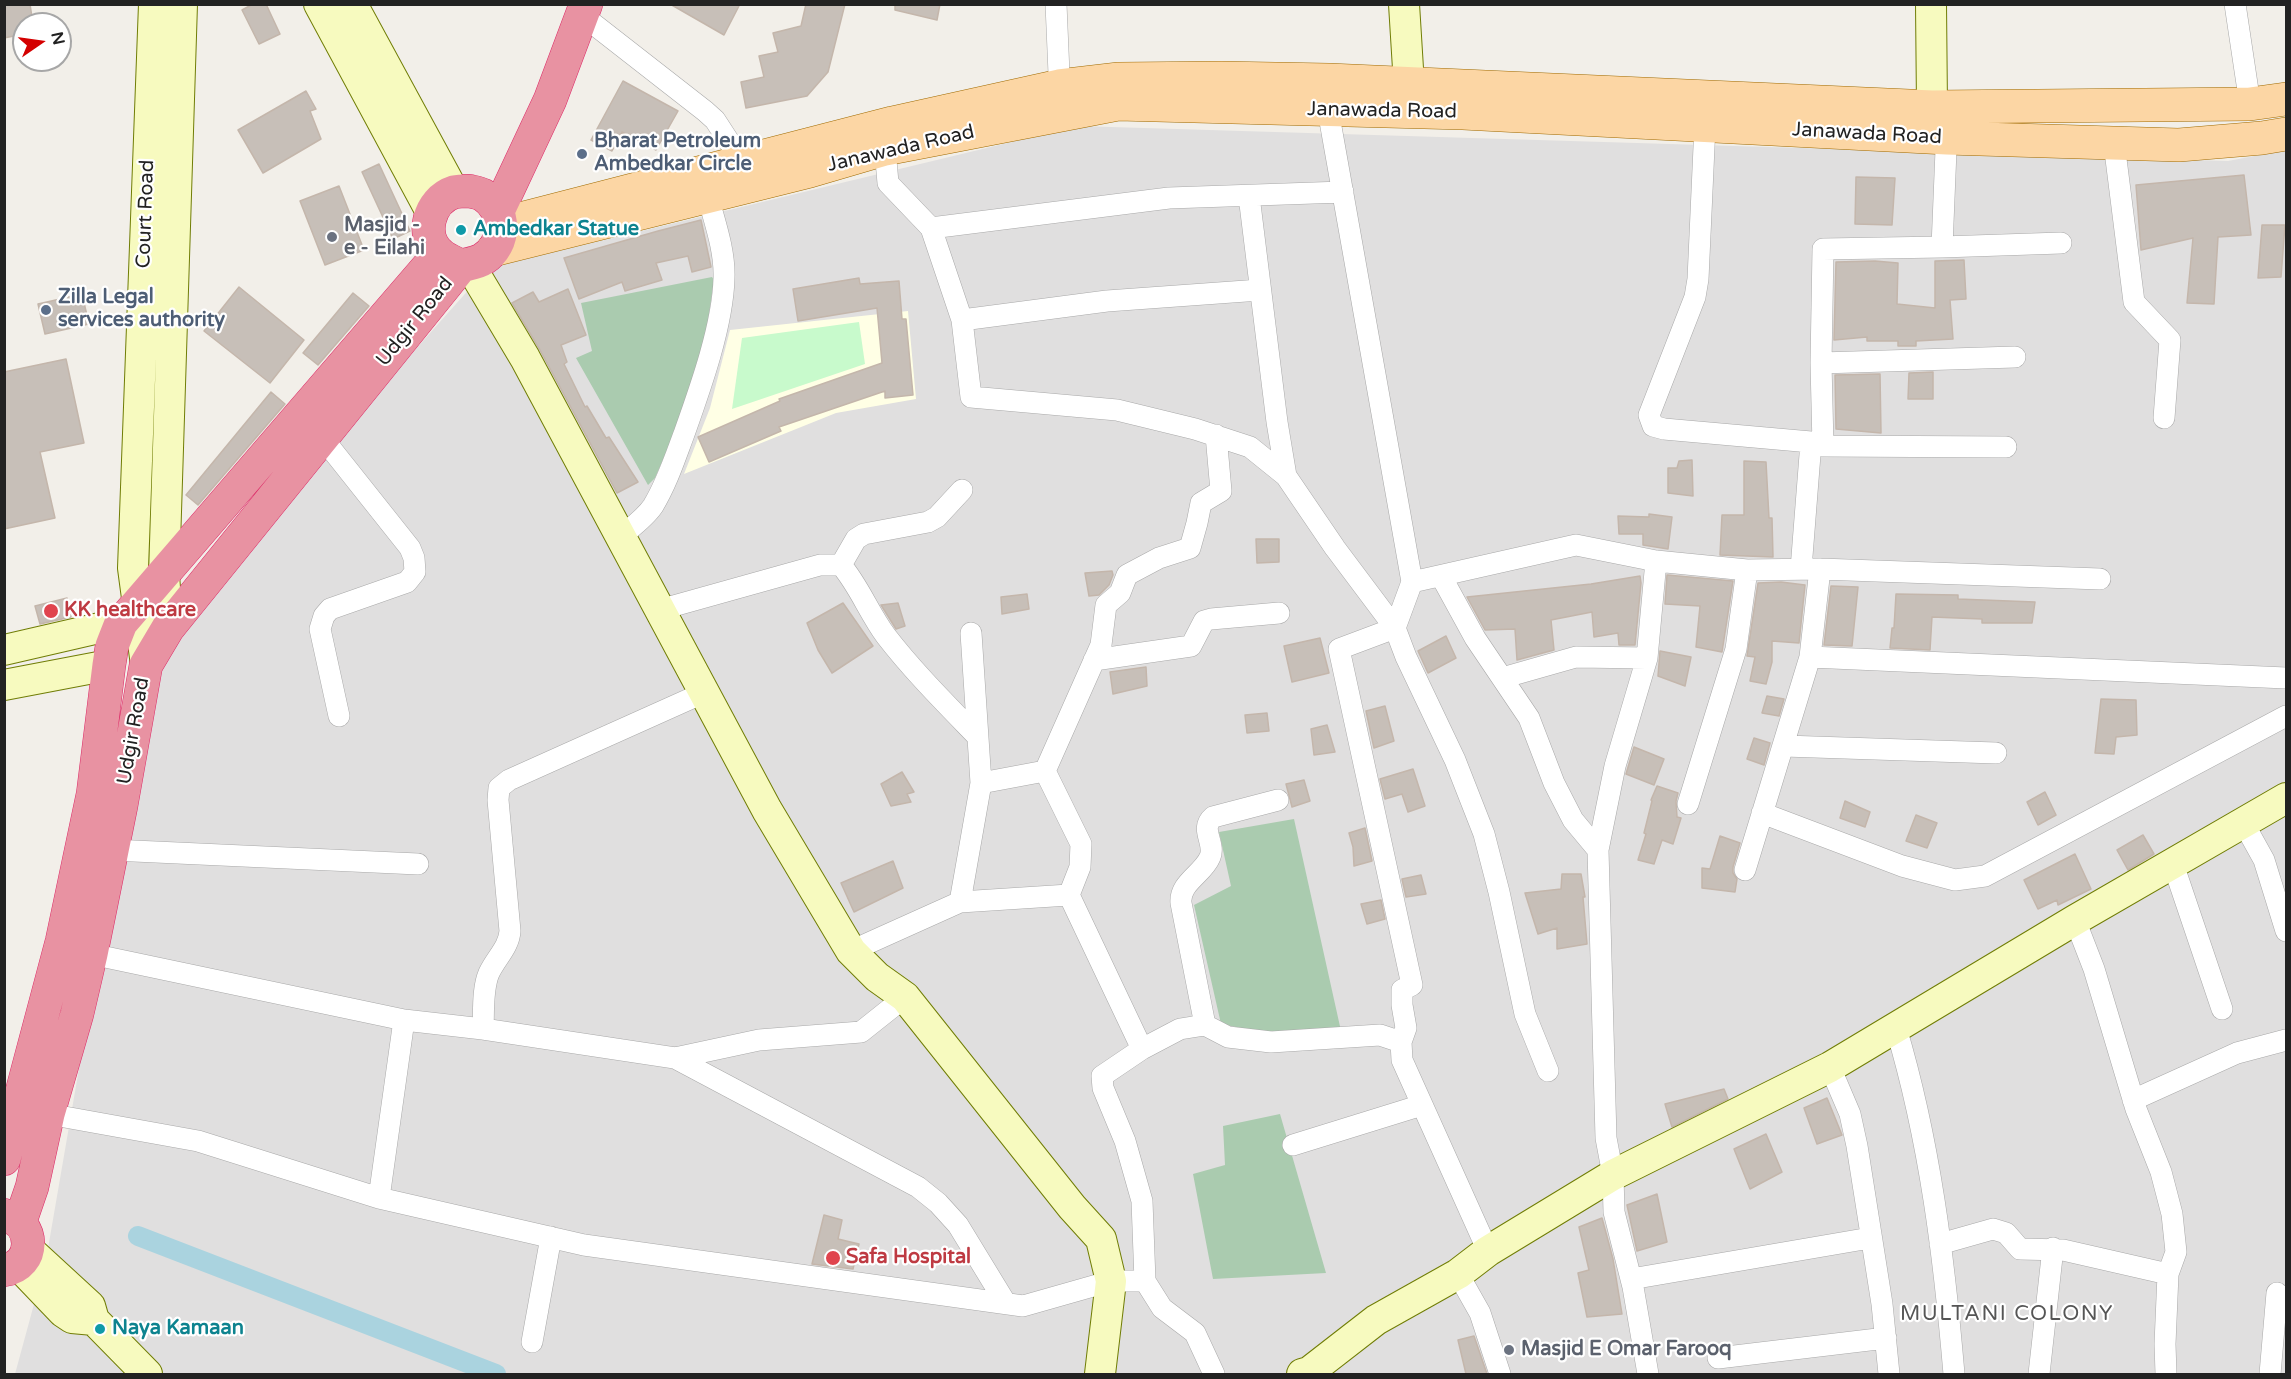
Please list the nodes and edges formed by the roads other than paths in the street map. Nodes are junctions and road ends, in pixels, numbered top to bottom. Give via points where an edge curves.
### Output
1 (154, 4) edge
2 (182, 4) edge
3 (320, 4) edge
4 (352, 4) edge
5 (1056, 4) edge
6 (1404, 4) edge
7 (1931, 4) edge
8 (2235, 4) edge
9 (578, 8) edge
10 (1409, 85) junction
11 (1328, 95) junction
12 (2286, 99) edge
13 (1060, 100) junction
14 (2250, 104) junction
15 (165, 106) junction
16 (1942, 117) junction
17 (1705, 125) junction
18 (2286, 134) edge
19 (2114, 143) junction
20 (885, 149) junction
21 (741, 160) junction
22 (1343, 192) junction
23 (1249, 196) junction
24 (708, 197) junction
25 (931, 228) junction
26 (470, 230) junction
27 (2061, 243) dead end
28 (1941, 247) junction
29 (1260, 290) junction
30 (962, 320) junction
31 (2015, 357) dead end
32 (1821, 363) junction
33 (2164, 418) dead end
34 (1216, 435) junction
35 (321, 436) junction
36 (1817, 444) junction
37 (2006, 447) dead end
38 (1286, 476) junction
39 (962, 490) dead end
40 (620, 537) junction
41 (1656, 561) junction
42 (841, 565) junction
43 (1811, 569) junction
44 (1747, 570) junction
45 (164, 575) junction
46 (1441, 576) junction
47 (2100, 579) dead end
48 (1412, 582) junction
49 (659, 610) junction
50 (1280, 613) dead end
51 (129, 614) junction
52 (168, 628) junction
53 (1395, 628) junction
54 (972, 633) dead end
55 (4, 650) edge
56 (1810, 657) junction
57 (1647, 658) junction
58 (1094, 660) junction
59 (109, 665) junction
60 (146, 665) junction
61 (1502, 678) junction
62 (2286, 678) edge
63 (4, 685) edge
64 (704, 693) junction
65 (339, 716) dead end
66 (2286, 716) edge
67 (977, 736) junction
68 (1784, 746) junction
69 (1996, 753) dead end
70 (1045, 771) junction
71 (981, 783) junction
72 (2286, 798) edge
73 (1278, 800) dead end
74 (1688, 804) dead end
75 (1762, 813) junction
76 (2244, 824) junction
77 (112, 850) junction
78 (1598, 850) junction
79 (418, 864) dead end
80 (2173, 864) junction
81 (1745, 870) dead end
82 (1069, 895) junction
83 (960, 902) junction
84 (2075, 920) junction
85 (2286, 931) edge
86 (77, 948) junction
87 (851, 951) junction
88 (905, 997) junction
89 (2222, 1009) dead end
90 (404, 1020) junction
91 (1205, 1024) junction
92 (1896, 1028) junction
93 (483, 1029) junction
94 (2286, 1040) edge
95 (1401, 1042) junction
96 (1142, 1049) junction
97 (675, 1058) junction
98 (1830, 1067) junction
99 (1548, 1071) dead end
100 (2133, 1100) junction
101 (1422, 1105) junction
102 (24, 1108) edge
103 (1293, 1145) dead end
104 (4, 1159) edge
105 (1613, 1175) junction
106 (379, 1198) junction
107 (550, 1237) junction
108 (1870, 1238) junction
109 (1940, 1244) junction
110 (2053, 1248) junction
111 (1488, 1251) junction
112 (13, 1252) edge
113 (1458, 1274) junction
114 (2168, 1274) junction
115 (1631, 1279) junction
116 (1111, 1281) junction
117 (1145, 1281) junction
118 (2277, 1293) dead end
119 (1005, 1302) junction
120 (1886, 1338) junction
121 (532, 1342) dead end
122 (1718, 1358) dead end
123 (142, 1372) edge
124 (1100, 1374) edge
125 (1214, 1374) edge
126 (1302, 1374) edge
127 (1500, 1374) edge
128 (1648, 1374) edge
129 (1889, 1374) edge
130 (1954, 1374) edge
131 (2038, 1374) edge
132 (2166, 1374) edge
133 (2270, 1374) edge

1 - 15 street, Court Road
2 - 15 street
3 - 26 street
4 - 26 street
5 - 13 street
6 - 10 street
7 - 16 street
8 - 14 street
9 - 21 street via 715,120
9 - 26 highway, Udgir Road via 524,110
10 - 11 main road, Janawada Road
10 - 16 main road, Janawada Road
11 - 13 main road, Janawada Road via 1221,78 1119,79
11 - 17 main road, Janawada Road via 1463,113
11 - 22 street
12 - 14 main road, Janawada Road
13 - 20 main road, Janawada Road
13 - 21 main road, Janawada Road via 892,123
14 - 16 main road, Janawada Road
15 - 45 street
15 - 51 street, Court Road
16 - 17 main road, Janawada Road
16 - 19 main road, Janawada Road
16 - 28 street
17 - 36 street via 1695,297 1649,415 1653,426 1664,429
18 - 19 main road, Janawada Road via 2197,145
19 - 33 street via 2134,302 2170,340
20 - 24 main road, Janawada Road
20 - 25 street via 888,183
21 - 26 main road, Janawada Road
22 - 23 street
22 - 48 street
23 - 25 street via 1169,198
23 - 29 street
24 - 26 main road, Janawada Road
24 - 40 street via 724,279 701,388 668,478 652,507
25 - 30 street
26 - 35 highway, Udgir Road
26 - 40 street via 525,358
26 - 45 highway, Udgir Road
27 - 28 street
28 - 32 street via 1823,249
29 - 30 street via 1107,301
29 - 38 street
30 - 34 street via 971,397 1117,410
31 - 32 street
32 - 36 street
34 - 38 street via 1250,447
34 - 58 street via 1221,491 1201,503 1190,548 1159,558 1127,575 1120,593 1106,605 1101,645
35 - 52 highway, Udgir Road
35 - 65 street via 410,548 415,572 407,582 330,609 324,616 320,628
36 - 37 street
36 - 43 street
38 - 53 street
39 - 42 street via 928,522 864,534
40 - 49 street
41 - 44 street
41 - 46 street via 1576,544
41 - 57 street
42 - 49 street via 820,565
42 - 67 street via 885,634
43 - 44 street
43 - 47 street
43 - 56 street
44 - 74 street via 1736,649
45 - 51 highway, Udgir Road
45 - 52 street
46 - 48 street
46 - 61 street
48 - 53 street
49 - 64 street
50 - 58 street via 1211,619 1204,621 1191,646
51 - 55 street
51 - 59 highway, Udgir Road via 112,646
51 - 60 street, Court Road
52 - 60 highway, Udgir Road
53 - 95 street via 1339,649 1412,985 1402,990 1406,1028
53 - 99 street via 1484,834 1525,1014
54 - 67 street
56 - 62 street
56 - 68 street
57 - 61 street via 1576,657
57 - 78 street via 1615,766
58 - 70 street
59 - 63 street
59 - 86 highway, Udgir Road
60 - 77 highway, Udgir Road
61 - 78 street via 1529,718 1573,820
64 - 87 street via 767,810
64 - 93 street via 509,780 499,788 510,931 509,942 489,974
66 - 75 street via 1985,876 1955,880 1902,866
67 - 71 street
68 - 69 street
68 - 75 street
70 - 71 street
70 - 82 street via 1081,844 1080,867
71 - 83 street
72 - 76 street
73 - 91 street via 1208,821 1210,856 1182,891 1181,903
75 - 81 street
76 - 80 street
76 - 85 street via 2264,860
77 - 79 street
77 - 86 highway, Udgir Road
78 - 105 street via 1606,1138
80 - 84 street
80 - 89 street
82 - 83 street
82 - 96 street
83 - 87 street
84 - 92 street
84 - 100 street via 2094,969
86 - 90 street
86 - 102 highway, Udgir Road via 44,1004
87 - 88 street
88 - 97 street via 861,1032 759,1040
88 - 116 street via 1101,1239
90 - 93 street
90 - 106 street
91 - 95 street via 1228,1037 1271,1042 1380,1035
91 - 96 street via 1180,1029
92 - 98 street
92 - 109 street via 1913,1087
93 - 97 street
94 - 100 street via 2237,1053
95 - 101 street via 1402,1060
96 - 117 street via 1102,1076 1142,1201
97 - 119 street via 918,1187 958,1225
98 - 105 street
98 - 108 street via 1850,1114
100 - 114 street via 2161,1172 2172,1214 2176,1252
101 - 103 street
101 - 111 street
102 - 104 highway, Udgir Road
102 - 106 street via 198,1141
102 - 112 highway, Udgir Road via 32,1187
105 - 111 street
105 - 115 street via 1614,1212
106 - 107 street
107 - 119 street via 584,1245
107 - 121 street
108 - 115 street
108 - 120 street
109 - 110 street via 1993,1229 2006,1233 2020,1249
109 - 130 street
110 - 114 street
110 - 131 street
111 - 113 street
112 - 123 street via 90,1306 94,1320
113 - 126 street via 1376,1320
113 - 127 street via 1480,1313
114 - 132 street
115 - 128 street
116 - 117 street
116 - 119 street via 1023,1305
116 - 124 street
117 - 125 street via 1162,1308 1196,1333
118 - 133 street
120 - 122 street
120 - 129 street

